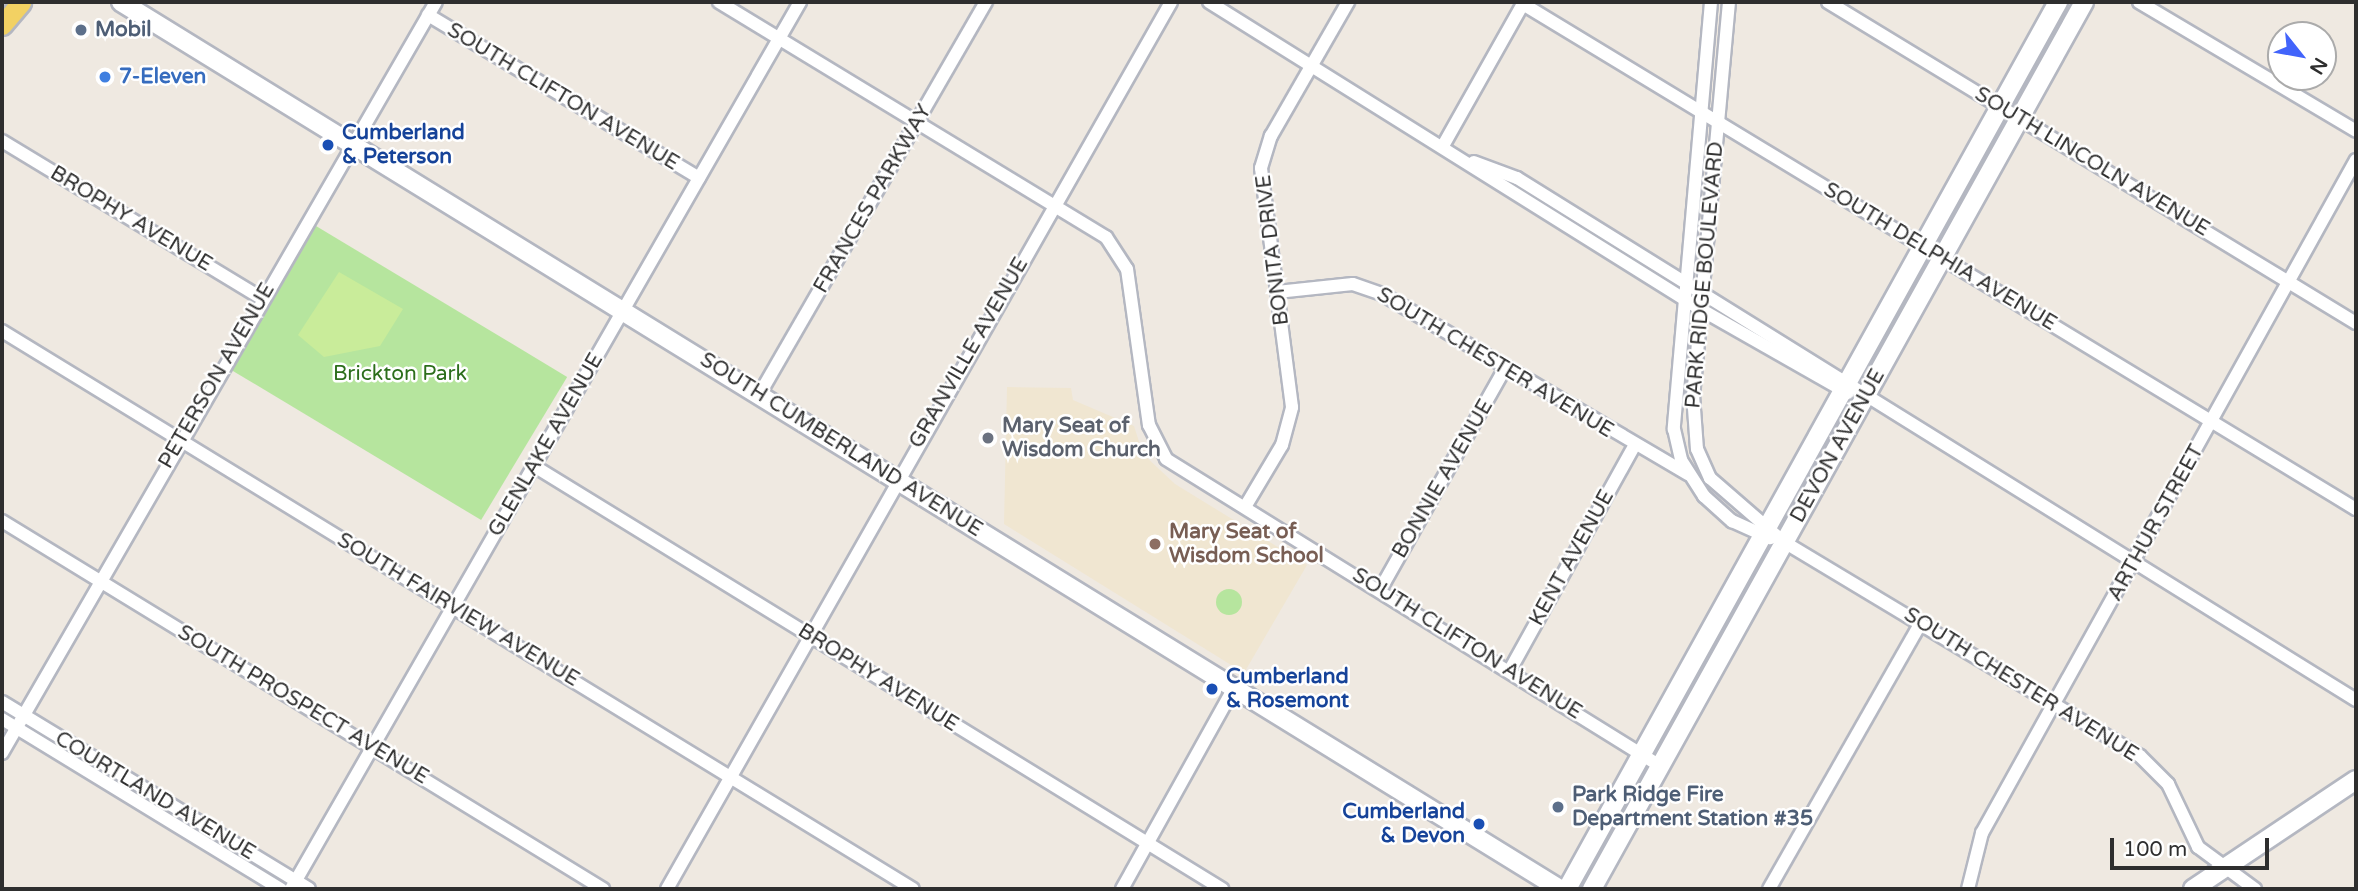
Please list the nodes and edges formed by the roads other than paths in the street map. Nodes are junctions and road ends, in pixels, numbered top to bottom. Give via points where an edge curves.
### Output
1 (21, 2) edge
2 (121, 2) edge
3 (436, 2) edge
4 (719, 2) edge
5 (800, 2) edge
6 (986, 2) edge
7 (1171, 2) edge
8 (1209, 2) edge
9 (1348, 2) edge
10 (1711, 2) edge
11 (1729, 2) edge
12 (1828, 2) edge
13 (2058, 2) edge
14 (2084, 2) edge
15 (2139, 2) edge
16 (1524, 3) edge
17 (428, 15) junction
18 (2, 25) edge
19 (779, 38) junction
20 (1312, 64) junction
21 (1999, 107) junction
22 (1702, 112) junction
23 (2019, 119) junction
24 (918, 121) junction
25 (1718, 122) junction
26 (2356, 131) edge
27 (2, 141) edge
28 (351, 143) junction
29 (1444, 144) junction
30 (2356, 160) edge
31 (1474, 162) junction
32 (699, 178) junction
33 (1055, 204) junction
34 (1923, 247) junction
35 (1942, 259) junction
36 (2289, 281) junction
37 (1686, 283) junction
38 (1277, 292) junction
39 (1702, 293) junction
40 (261, 298) junction
41 (1684, 299) junction
42 (1700, 309) junction
43 (623, 311) junction
44 (2356, 323) edge
45 (2, 331) edge
46 (1505, 368) junction
47 (1845, 388) junction
48 (759, 395) junction
49 (1865, 399) junction
50 (2213, 421) junction
51 (180, 440) junction
52 (1634, 446) junction
53 (534, 466) junction
54 (1703, 466) junction
55 (1688, 475) junction
56 (897, 480) junction
57 (1245, 507) junction
58 (2356, 509) edge
59 (2, 521) edge
60 (1766, 531) junction
61 (1784, 542) junction
62 (2134, 564) junction
63 (100, 581) junction
64 (1380, 590) junction
65 (453, 607) junction
66 (1921, 623) junction
67 (809, 636) junction
68 (1510, 670) junction
69 (1234, 688) junction
70 (2356, 700) edge
71 (2, 702) edge
72 (2057, 703) junction
73 (24, 715) junction
74 (2, 719) edge
75 (17, 728) junction
76 (372, 748) junction
77 (2, 753) edge
78 (1642, 754) junction
79 (1660, 766) junction
80 (730, 777) junction
81 (2356, 780) edge
82 (1147, 844) junction
83 (2223, 870) junction
84 (293, 885) edge
85 (281, 889) edge
86 (309, 889) edge
87 (603, 889) edge
88 (667, 889) edge
89 (914, 889) edge
90 (1122, 889) edge
91 (1222, 889) edge
92 (1560, 889) edge
93 (1567, 889) edge
94 (1592, 889) edge
95 (1769, 889) edge
96 (1968, 889) edge
97 (2193, 889) edge
98 (2255, 889) edge

1 - 18 main road
2 - 28 street, SOUTH CUMBERLAND AVENUE
3 - 17 street, PETERSON AVENUE
4 - 19 street, SOUTH CLIFTON AVENUE
5 - 19 street, GLENLAKE AVENUE
6 - 24 street, FRANCES PARKWAY
7 - 33 street, GRANVILLE AVENUE
8 - 20 street
9 - 20 street, BONITA DRIVE
10 - 22 street, PARK RIDGE BOULEVARD
11 - 25 street, PARK RIDGE BOULEVARD
12 - 21 street, SOUTH LINCOLN AVENUE
13 - 21 street, DEVON AVENUE
14 - 23 street, DEVON AVENUE
15 - 26 street
16 - 22 street, SOUTH DELPHIA AVENUE
16 - 29 street
17 - 28 street, PETERSON AVENUE
17 - 32 street, SOUTH CLIFTON AVENUE
19 - 24 street, SOUTH CLIFTON AVENUE
19 - 32 street, GLENLAKE AVENUE
20 - 29 street
20 - 38 street, BONITA DRIVE via 1271,136 1261,168
21 - 23 street, SOUTH LINCOLN AVENUE
21 - 34 street, DEVON AVENUE
22 - 25 street, SOUTH DELPHIA AVENUE
22 - 37 street, PARK RIDGE BOULEVARD
23 - 35 street, DEVON AVENUE
23 - 36 street, SOUTH LINCOLN AVENUE
24 - 33 street, SOUTH CLIFTON AVENUE
24 - 48 street, FRANCES PARKWAY
25 - 34 street, SOUTH DELPHIA AVENUE
25 - 39 street, PARK RIDGE BOULEVARD
27 - 40 street, BROPHY AVENUE
28 - 40 street, PETERSON AVENUE
28 - 43 street, SOUTH CUMBERLAND AVENUE
29 - 31 street
30 - 36 street, ARTHUR STREET
31 - 37 street via 1517,178
31 - 41 street
32 - 43 street, GLENLAKE AVENUE
33 - 56 street, GRANVILLE AVENUE
33 - 57 street, SOUTH CLIFTON AVENUE via 1106,237 1127,269 1149,425 1159,452
34 - 35 street, SOUTH DELPHIA AVENUE
34 - 47 street, DEVON AVENUE
35 - 49 street, DEVON AVENUE
35 - 50 street, SOUTH DELPHIA AVENUE
36 - 44 street, SOUTH LINCOLN AVENUE
36 - 50 street, ARTHUR STREET
37 - 39 street
37 - 41 street, PARK RIDGE BOULEVARD
38 - 46 street, SOUTH CHESTER AVENUE via 1337,284 1368,288
38 - 57 street, BONITA DRIVE via 1291,422
39 - 42 street, PARK RIDGE BOULEVARD
39 - 47 street
40 - 51 street, PETERSON AVENUE
41 - 42 street
41 - 55 street, PARK RIDGE BOULEVARD via 1674,416
42 - 47 street
42 - 54 street, PARK RIDGE BOULEVARD via 1693,414
43 - 48 street, SOUTH CUMBERLAND AVENUE
43 - 53 street, GLENLAKE AVENUE
45 - 51 street, SOUTH FAIRVIEW AVENUE
46 - 52 street, SOUTH CHESTER AVENUE
46 - 64 street, BONNIE AVENUE
47 - 49 street
47 - 60 street, DEVON AVENUE
48 - 56 street, SOUTH CUMBERLAND AVENUE
49 - 61 street, DEVON AVENUE
49 - 62 street
50 - 58 street, SOUTH DELPHIA AVENUE
50 - 62 street, ARTHUR STREET
51 - 63 street, PETERSON AVENUE
51 - 65 street, SOUTH FAIRVIEW AVENUE
52 - 55 street, SOUTH CHESTER AVENUE
52 - 68 street, KENT AVENUE
53 - 65 street, GLENLAKE AVENUE
53 - 67 street, BROPHY AVENUE
54 - 55 street
54 - 60 street, PARK RIDGE BOULEVARD via 1721,491
55 - 60 street, PARK RIDGE BOULEVARD via 1720,512
56 - 67 street, GRANVILLE AVENUE
56 - 69 street, SOUTH CUMBERLAND AVENUE
57 - 64 street, SOUTH CLIFTON AVENUE
59 - 63 street, SOUTH PROSPECT AVENUE
60 - 61 street, PARK RIDGE BOULEVARD
60 - 78 street, DEVON AVENUE
61 - 66 street, SOUTH CHESTER AVENUE
61 - 79 street, DEVON AVENUE
62 - 70 street
62 - 72 street, ARTHUR STREET
63 - 73 street, PETERSON AVENUE
63 - 76 street, SOUTH PROSPECT AVENUE
64 - 68 street, SOUTH CLIFTON AVENUE
65 - 76 street, GLENLAKE AVENUE
65 - 80 street, SOUTH FAIRVIEW AVENUE
66 - 72 street, SOUTH CHESTER AVENUE
66 - 95 street
67 - 80 street, GRANVILLE AVENUE
67 - 82 street, BROPHY AVENUE
68 - 78 street, SOUTH CLIFTON AVENUE
69 - 82 street
69 - 92 street, SOUTH CUMBERLAND AVENUE
71 - 73 street, COURTLAND AVENUE
72 - 83 street, SOUTH CHESTER AVENUE via 2140,756 2168,784 2198,847
72 - 96 street, ARTHUR STREET via 1982,833
73 - 75 street, PETERSON AVENUE
73 - 84 street, COURTLAND AVENUE
74 - 75 street, COURTLAND AVENUE
75 - 77 street, PETERSON AVENUE
75 - 85 street, COURTLAND AVENUE
76 - 84 street, GLENLAKE AVENUE
76 - 87 street, SOUTH PROSPECT AVENUE
78 - 79 street, SOUTH CLIFTON AVENUE
78 - 93 street, DEVON AVENUE
79 - 94 street, DEVON AVENUE
80 - 88 street, GRANVILLE AVENUE
80 - 89 street, SOUTH FAIRVIEW AVENUE
81 - 83 street
82 - 90 street
82 - 91 street, BROPHY AVENUE
83 - 97 street
83 - 98 street, SOUTH CHESTER AVENUE
84 - 86 street, COURTLAND AVENUE

